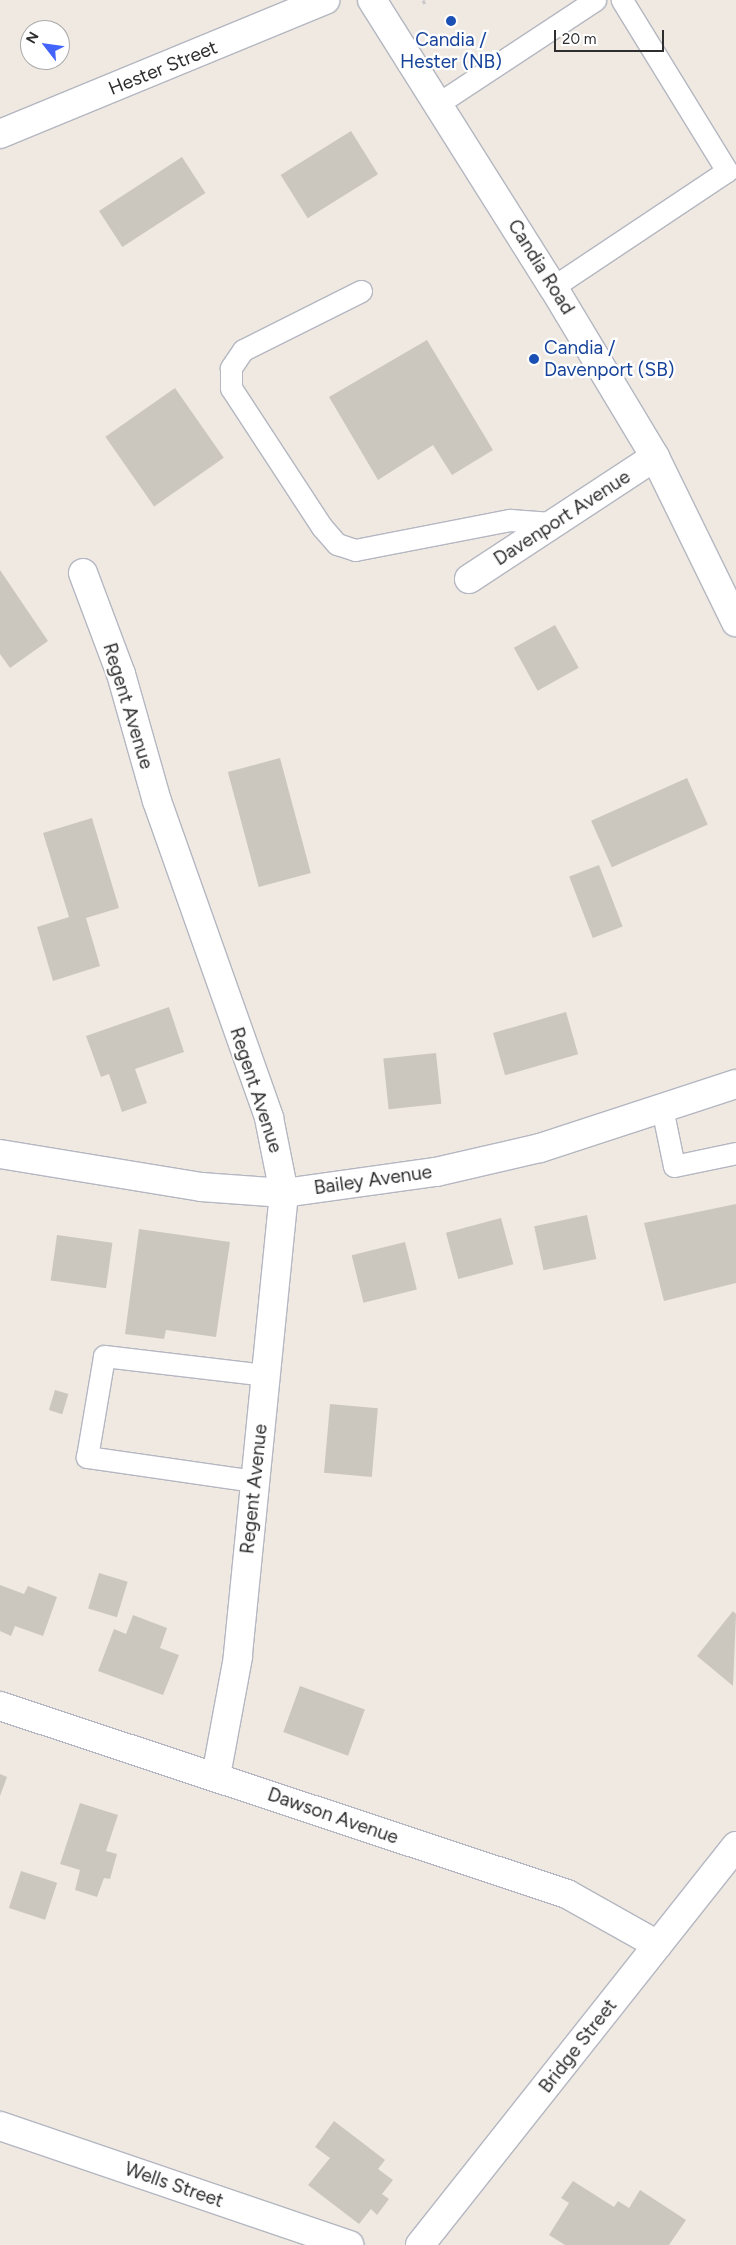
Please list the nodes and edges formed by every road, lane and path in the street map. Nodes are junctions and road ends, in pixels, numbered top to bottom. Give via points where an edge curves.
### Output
1 (325, 0) edge
2 (372, 0) edge
3 (595, 0) edge
4 (622, 0) edge
5 (439, 103) junction
6 (0, 134) edge
7 (732, 178) edge
8 (554, 287) junction
9 (361, 291) dead end
10 (655, 457) junction
11 (551, 523) junction
12 (84, 573) dead end
13 (469, 579) dead end
14 (736, 622) edge
15 (736, 1084) edge
16 (662, 1108) junction
17 (736, 1153) edge
18 (0, 1154) edge
19 (284, 1193) junction
20 (266, 1374) junction
21 (254, 1482) junction
22 (0, 1706) edge
23 (216, 1776) junction
24 (736, 1846) edge
25 (658, 1945) junction
26 (0, 2126) edge
27 (348, 2245) edge
28 (420, 2245) edge

1 - 6 street, Hester Street
2 - 5 street, Candia Road
3 - 5 lane
4 - 7 lane
5 - 8 street, Candia Road
7 - 8 lane
8 - 10 street, Candia Road
9 - 11 lane via 243,350 231,368 231,388 322,527 337,544 355,550 510,520
10 - 11 street, Davenport Avenue
10 - 14 street, Candia Road via 695,532
11 - 13 street, Davenport Avenue
12 - 19 street, Regent Avenue via 121,674 157,801 269,1118
15 - 16 street, Bailey Avenue
16 - 17 lane via 674,1166
16 - 19 street, Bailey Avenue via 540,1148 445,1170
18 - 19 street, Bailey Avenue via 201,1188
19 - 20 street, Regent Avenue
20 - 21 street, Regent Avenue
20 - 21 lane via 104,1356 87,1457
21 - 23 street, Regent Avenue via 238,1657
22 - 23 street, Dawson Avenue
23 - 25 street, Dawson Avenue via 567,1894
24 - 25 street, Bridge Street
25 - 28 street, Bridge Street
26 - 27 street, Wells Street

